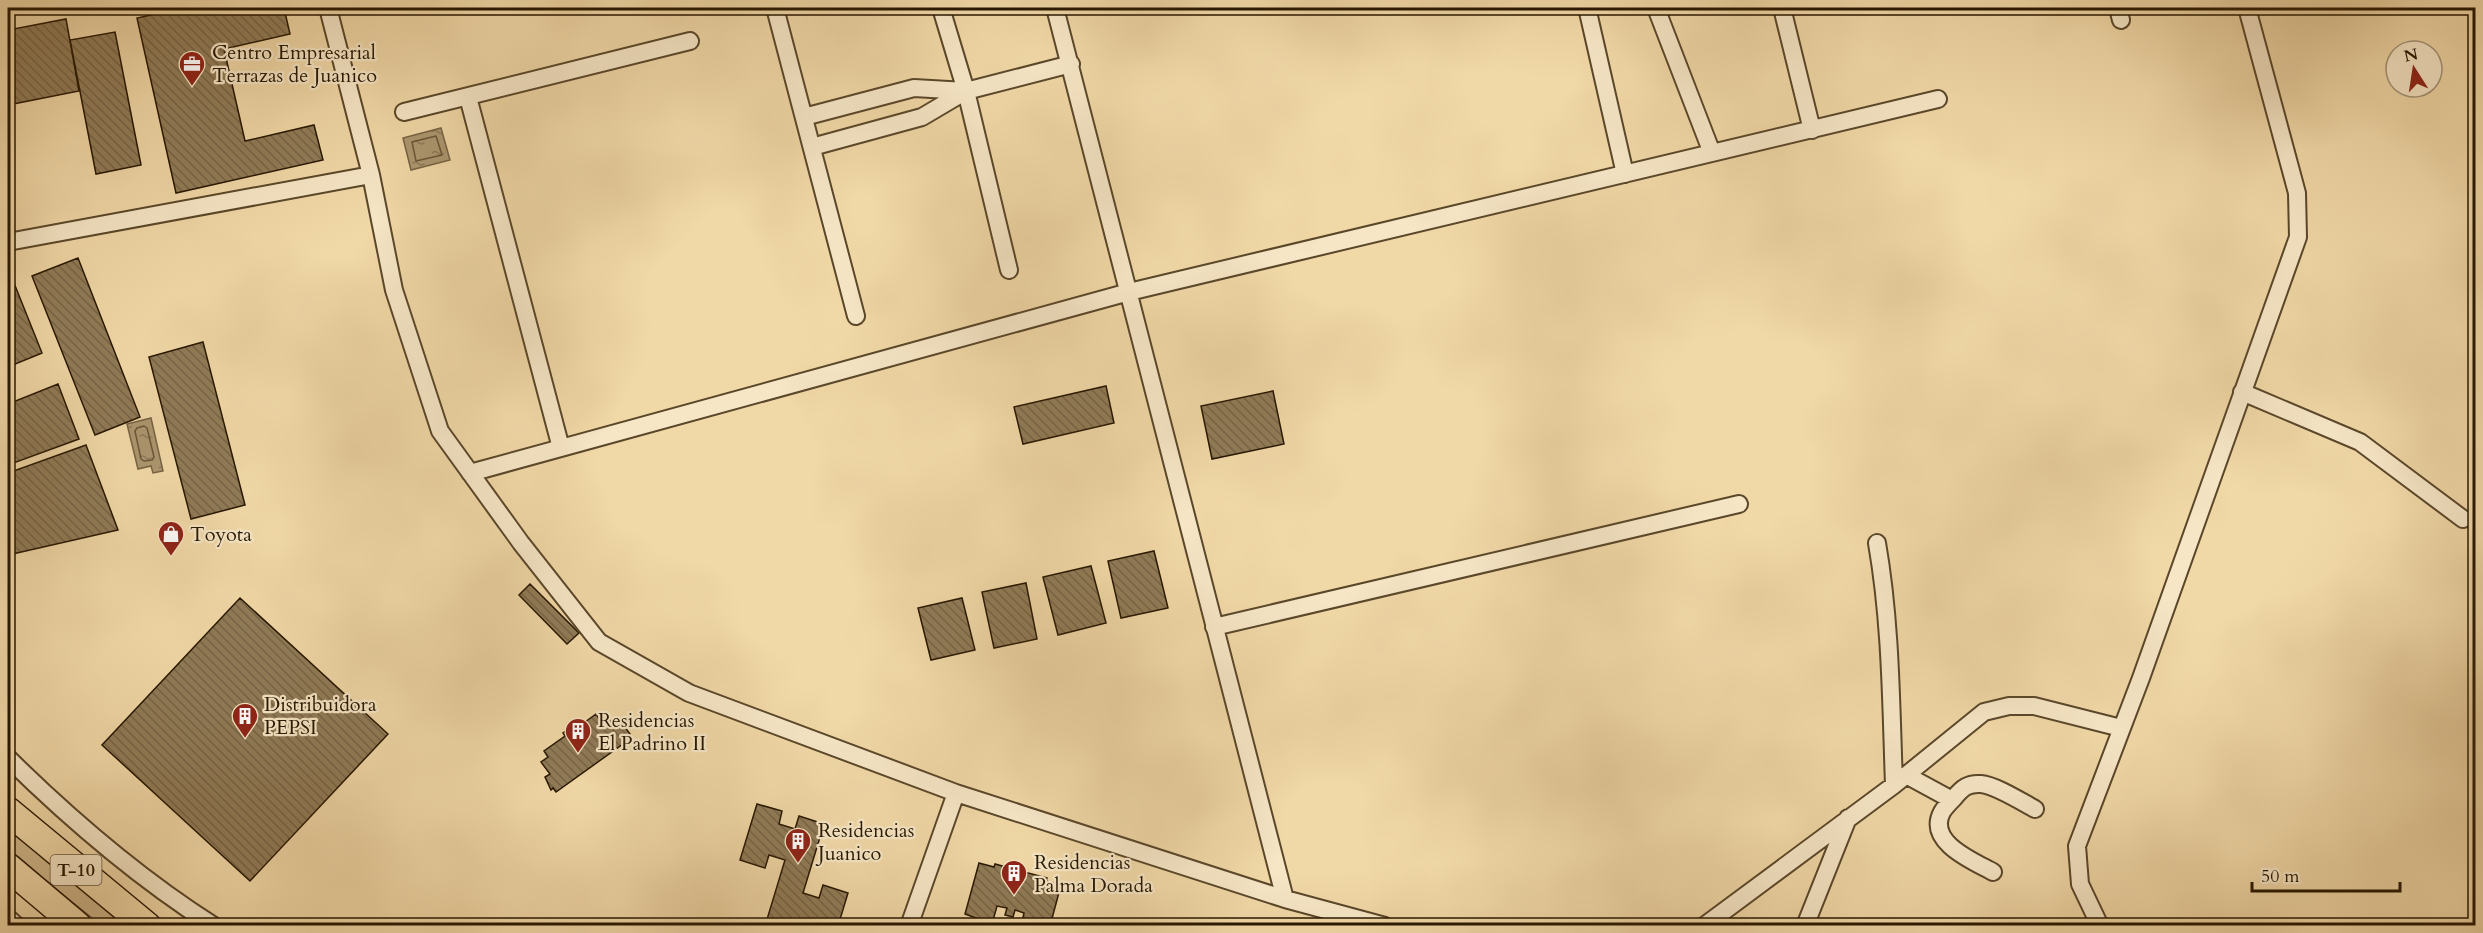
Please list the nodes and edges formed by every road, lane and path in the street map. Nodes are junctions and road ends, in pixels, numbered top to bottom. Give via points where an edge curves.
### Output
1 (328, 8) edge
2 (775, 8) edge
3 (941, 8) edge
4 (1055, 8) edge
5 (1656, 8) edge
6 (1782, 8) edge
7 (2247, 8) edge
8 (1588, 12) dead end
9 (690, 41) dead end
10 (1071, 64) junction
11 (966, 91) junction
12 (468, 97) junction
13 (1938, 99) dead end
14 (404, 112) dead end
15 (804, 117) junction
16 (1812, 129) junction
17 (812, 147) junction
18 (1712, 153) junction
19 (1625, 174) junction
20 (371, 175) junction
21 (8, 242) edge
22 (1009, 270) dead end
23 (1129, 292) junction
24 (856, 316) dead end
25 (2242, 392) junction
26 (561, 448) junction
27 (470, 473) junction
28 (1739, 504) dead end
29 (2463, 519) dead end
30 (1877, 543) dead end
31 (1214, 627) junction
32 (2121, 728) junction
33 (8, 758) edge
34 (1900, 780) junction
35 (956, 793) junction
36 (1952, 800) junction
37 (2036, 809) dead end
38 (8, 811) edge
39 (1848, 818) junction
40 (8, 867) edge
41 (1993, 872) dead end
42 (1285, 899) junction
43 (8, 918) edge
44 (17, 926) edge
45 (78, 926) edge
46 (147, 926) edge
47 (214, 926) edge
48 (909, 926) edge
49 (1385, 926) edge
50 (1704, 926) edge
51 (1805, 926) edge
52 (2100, 926) edge

1 - 20 street
2 - 15 street
3 - 11 street
4 - 10 street
5 - 18 street
6 - 16 street
7 - 25 street via 2297,193 2298,237
8 - 19 street
9 - 12 street
10 - 11 street
10 - 23 street
11 - 15 street via 914,88
11 - 17 street via 922,117
11 - 22 street
12 - 14 street
12 - 26 street
13 - 16 street
15 - 17 street
16 - 18 street
17 - 24 street
18 - 19 street
19 - 23 street
20 - 21 street
20 - 27 street via 394,290 440,431
23 - 26 street
23 - 31 street
25 - 29 street via 2360,442
25 - 32 street
26 - 27 street
27 - 35 street via 599,642 689,693
28 - 31 street
30 - 34 street via 1885,585
31 - 42 street
32 - 34 street via 2034,706 2009,706 1984,712
32 - 52 street via 2077,846 2080,884
33 - 47 street via 81,824
34 - 36 street
34 - 39 street
35 - 42 street
35 - 48 street
36 - 37 street via 1963,787 1984,784
36 - 41 street via 1941,813 1939,825 1944,838 1955,851
38 - 46 highway, T-10
39 - 50 street
39 - 51 street
40 - 45 highway, T-10
42 - 49 street
43 - 44 street

